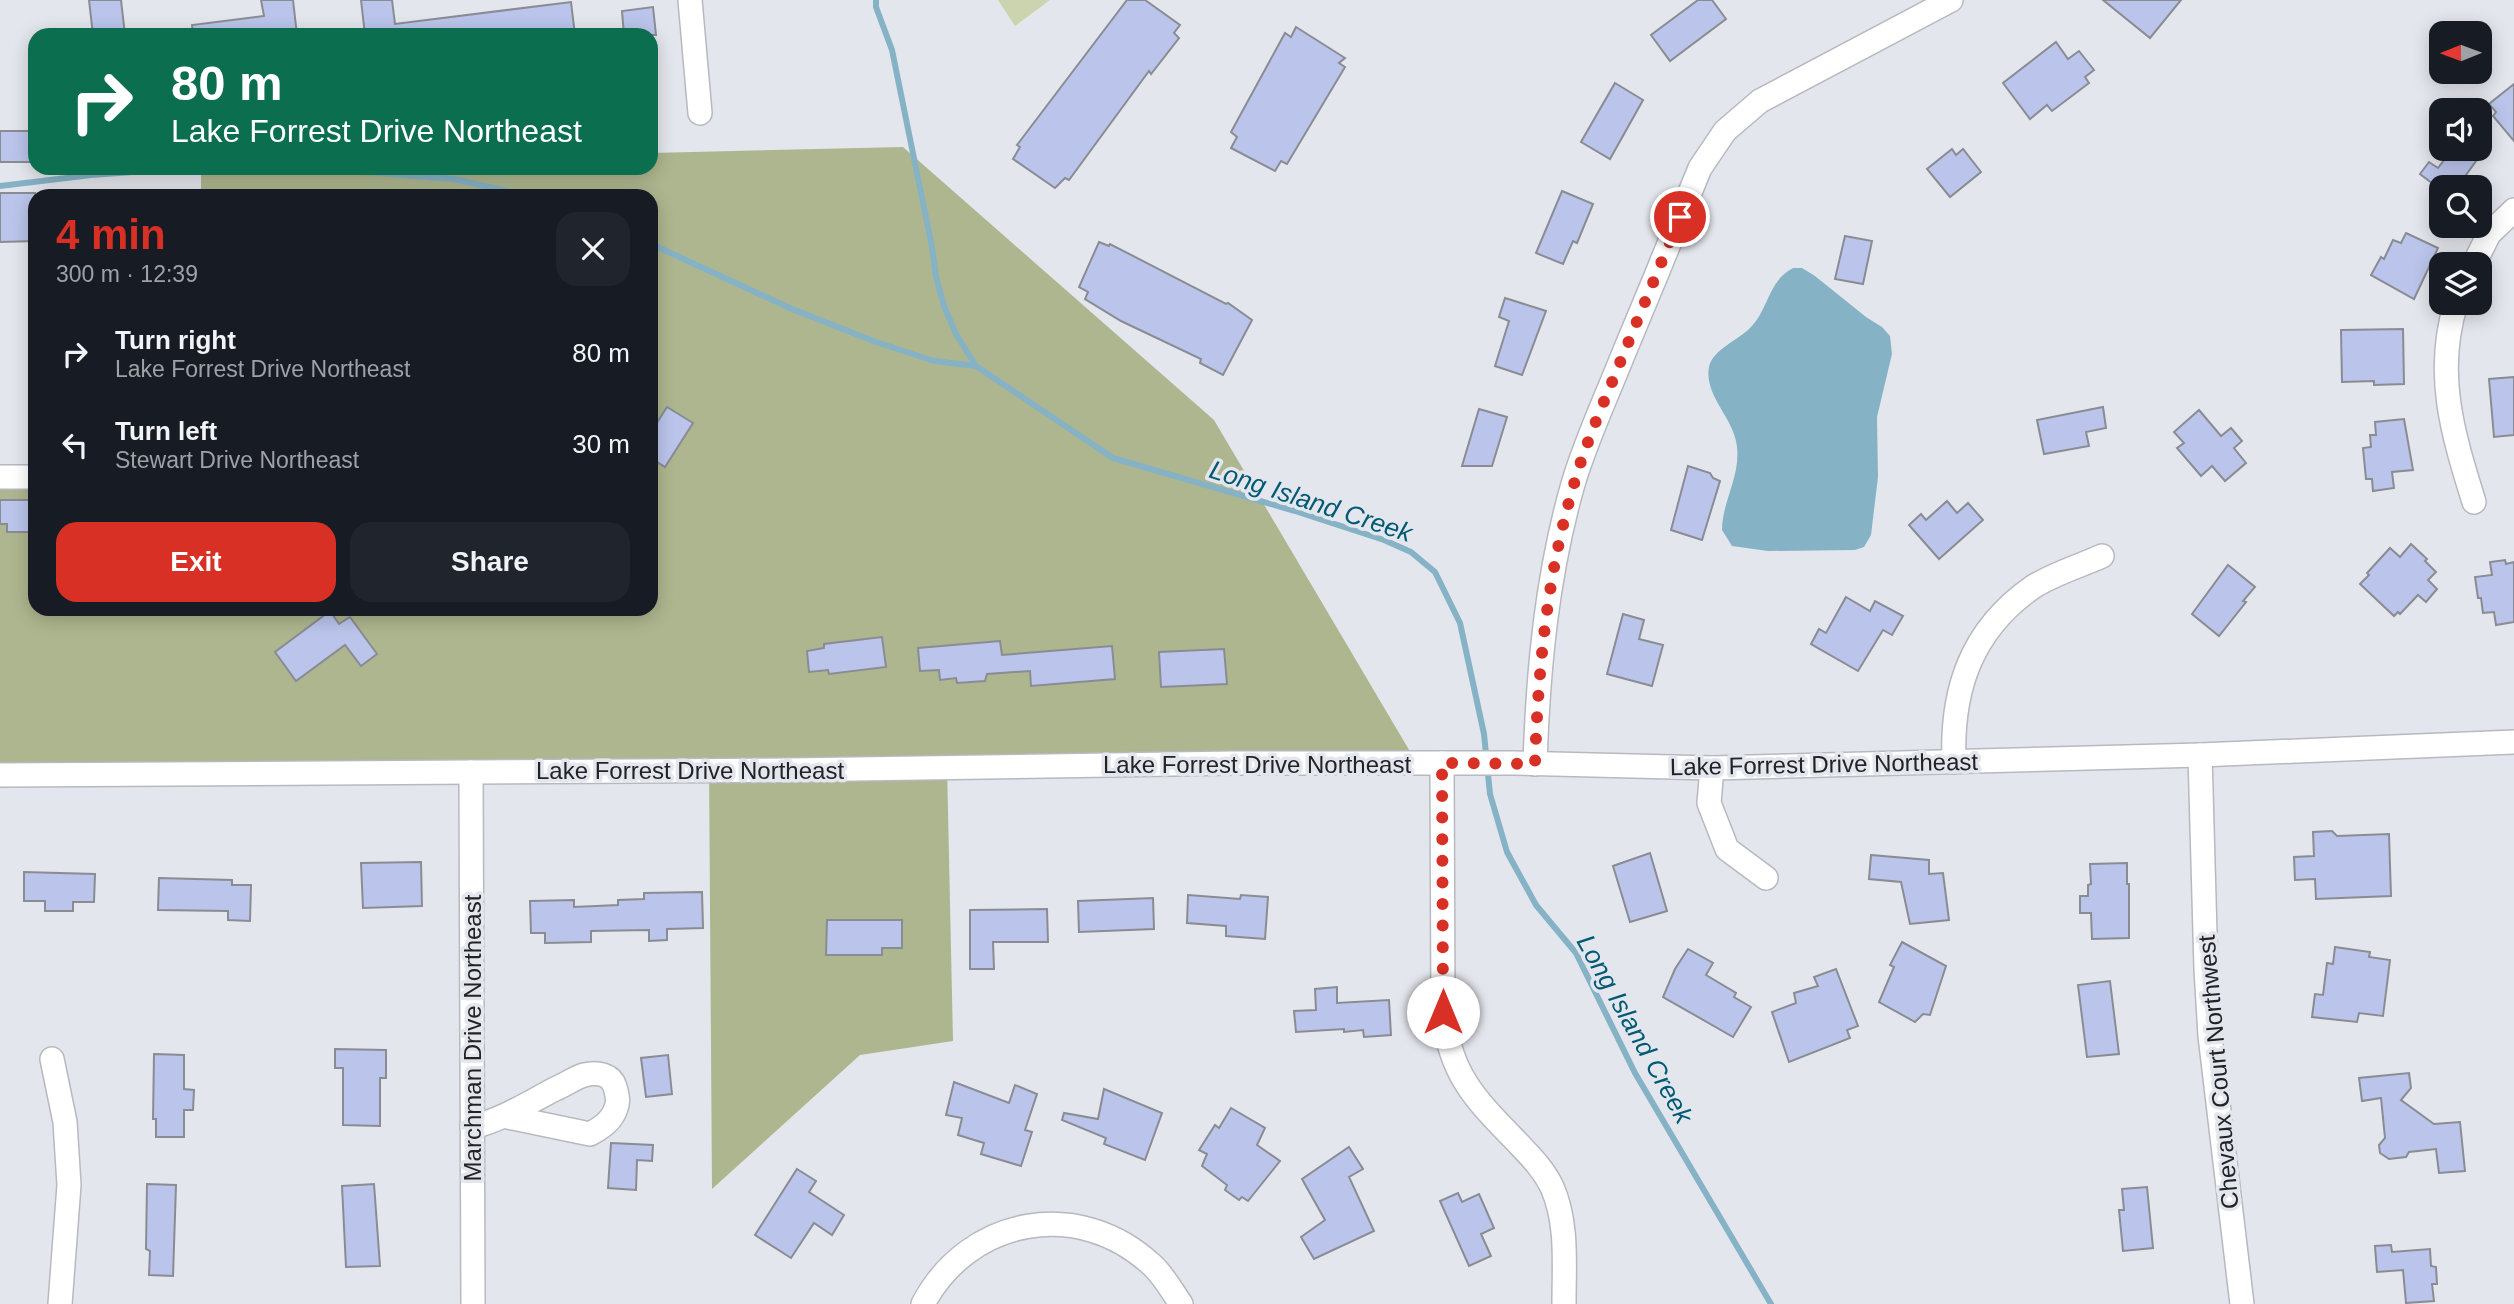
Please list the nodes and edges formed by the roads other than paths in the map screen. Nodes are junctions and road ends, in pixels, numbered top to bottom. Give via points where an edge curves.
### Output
1 (690, 0) edge
2 (1951, 0) edge
3 (700, 113) dead end
4 (2514, 210) edge
5 (2480, 252) edge
6 (2452, 315) edge
7 (0, 477) edge
8 (28, 477) edge
9 (2474, 502) dead end
10 (2102, 556) dead end
11 (2514, 742) edge
12 (2200, 755) junction
13 (1954, 762) junction
14 (1442, 763) junction
15 (1525, 763) junction
16 (1712, 768) junction
17 (471, 772) junction
18 (0, 775) edge
19 (1766, 878) dead end
20 (52, 1059) dead end
21 (503, 1116) dead end
22 (472, 1127) junction
23 (60, 1304) edge
24 (473, 1304) edge
25 (923, 1304) edge
26 (1181, 1304) edge
27 (1564, 1304) edge
28 (2242, 1304) edge

1 - 3 street
2 - 15 street via 1760,101 1725,131 1700,168 1574,484 1544,628
4 - 5 street via 2489,234
6 - 9 street via 2444,372 2452,433
7 - 8 street
10 - 13 street via 2035,586 1987,631 1958,693
11 - 12 street, Lake Forrest Drive Northeast
12 - 13 street, Lake Forrest Drive Northeast
12 - 28 street, Chevaux Court Northwest via 2210,1036
13 - 16 street, Lake Forrest Drive Northeast
14 - 15 street, Lake Forrest Drive Northeast
14 - 17 street, Lake Forrest Drive Northeast
14 - 27 street via 1446,1034 1466,1086 1551,1184 1563,1235
15 - 16 street, Lake Forrest Drive Northeast
16 - 19 street via 1709,803 1727,849
17 - 18 street, Lake Forrest Drive Northeast
17 - 22 street, Marchman Drive Northeast
20 - 23 street via 65,1122 69,1185
21 - 22 street
22 - 24 street, Marchman Drive Northeast
25 - 26 street via 944,1272 980,1242 1002,1232 1046,1224 1096,1232 1134,1251 1152,1266

